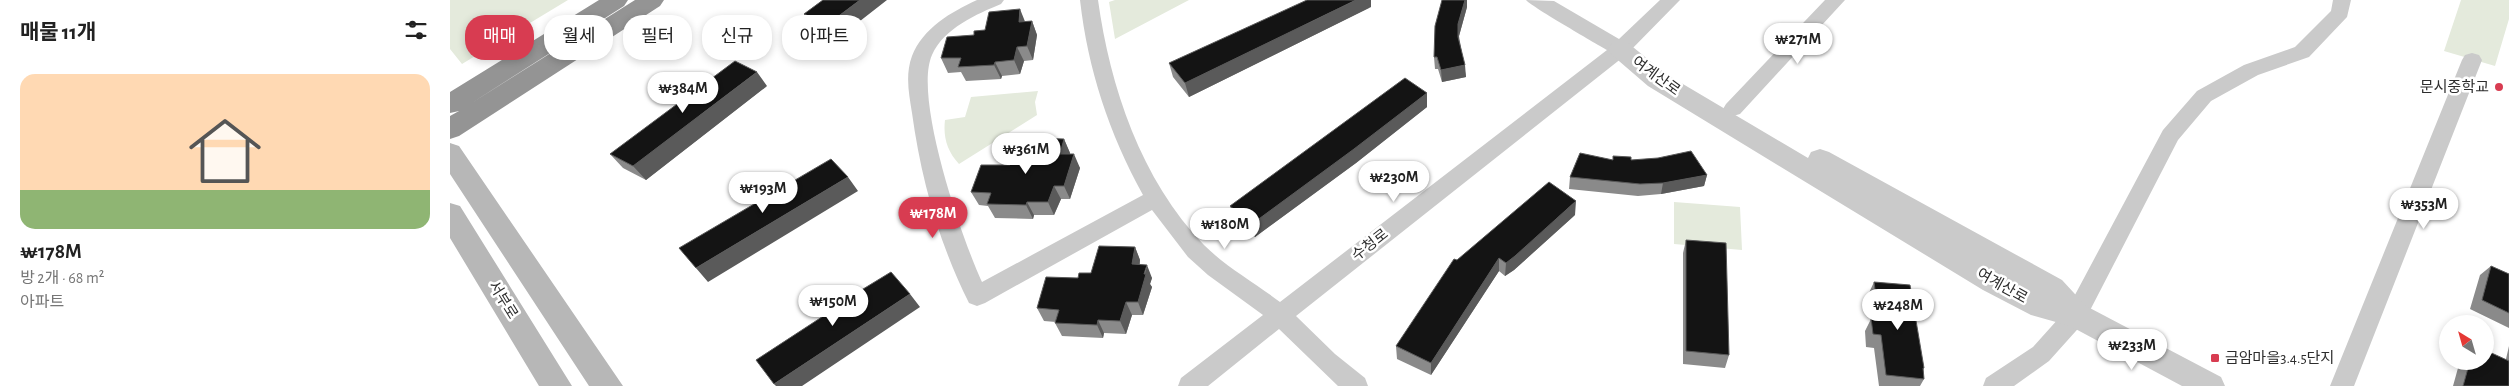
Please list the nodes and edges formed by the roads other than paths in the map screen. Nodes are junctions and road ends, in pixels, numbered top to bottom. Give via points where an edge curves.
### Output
1 (616, 0) edge
2 (652, 0) edge
3 (995, 0) edge
4 (1089, 0) edge
5 (1535, 0) edge
6 (1671, 0) edge
7 (1836, 0) edge
8 (2342, 0) edge
9 (1620, 49) junction
10 (2472, 60) dead end
11 (450, 104) edge
12 (486, 106) junction
13 (1733, 108) junction
14 (450, 129) edge
15 (450, 134) edge
16 (450, 154) edge
17 (1156, 198) junction
18 (450, 214) edge
19 (1280, 316) junction
20 (2076, 316) junction
21 (556, 386) edge
22 (607, 386) edge
23 (1190, 386) edge
24 (1356, 386) edge
25 (1994, 386) edge
26 (2210, 386) edge
27 (2342, 386) edge

1 - 11 highway
2 - 12 highway
3 - 17 street via 964,14 940,32 928,44 918,68 925,143 941,205 958,257 977,296
4 - 17 street via 1096,51 1114,109
5 - 9 street
6 - 9 street, 수청로
7 - 13 street
8 - 20 street via 2340,13 2302,52 2251,70 2204,96 2170,135
9 - 13 street, 여계산로 via 1668,70
9 - 19 street, 수청로
9 - 20 street, 여계산로 via 1657,80 1976,272 2041,307
10 - 27 street
12 - 14 highway
12 - 15 highway
13 - 20 street, 여계산로 via 2052,288
16 - 22 main road
17 - 19 street via 1197,252
18 - 21 main road, 서부로
19 - 23 street, 수청로
19 - 24 street
20 - 25 street via 2040,354
20 - 26 street, 여계산로

